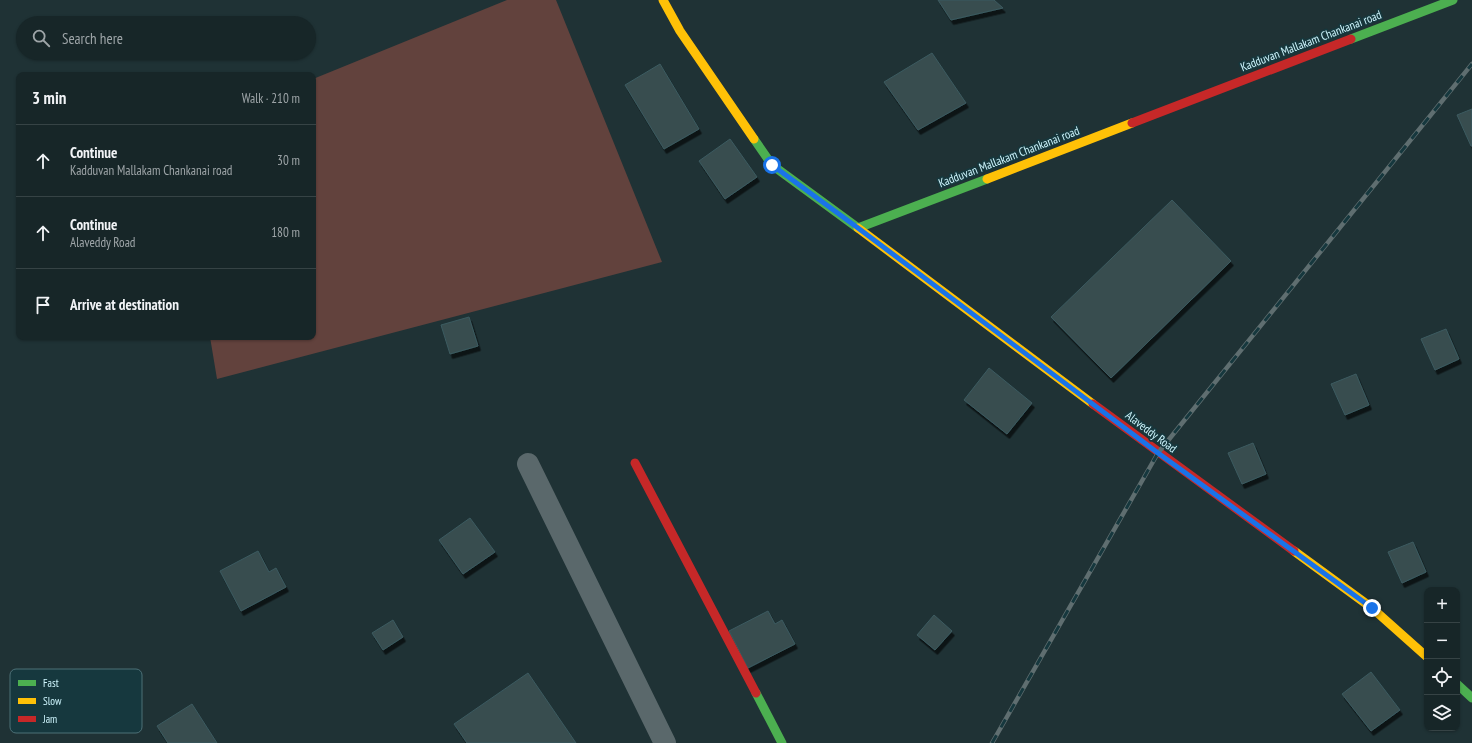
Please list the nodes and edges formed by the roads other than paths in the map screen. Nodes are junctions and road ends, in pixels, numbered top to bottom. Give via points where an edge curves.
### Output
1 (663, 0) edge
2 (1445, 2) edge
3 (858, 228) junction
4 (635, 463) dead end
5 (528, 464) dead end
6 (1424, 654) edge
7 (1460, 687) edge
8 (1472, 698) edge
9 (665, 743) edge
10 (782, 743) edge

1 - 3 street via 680,31 772,165
2 - 3 street, Kadduvan Mallakam Chankanai road
3 - 6 street, Alaveddy Road via 1158,453 1372,608
4 - 10 street
5 - 9 street
7 - 8 street

